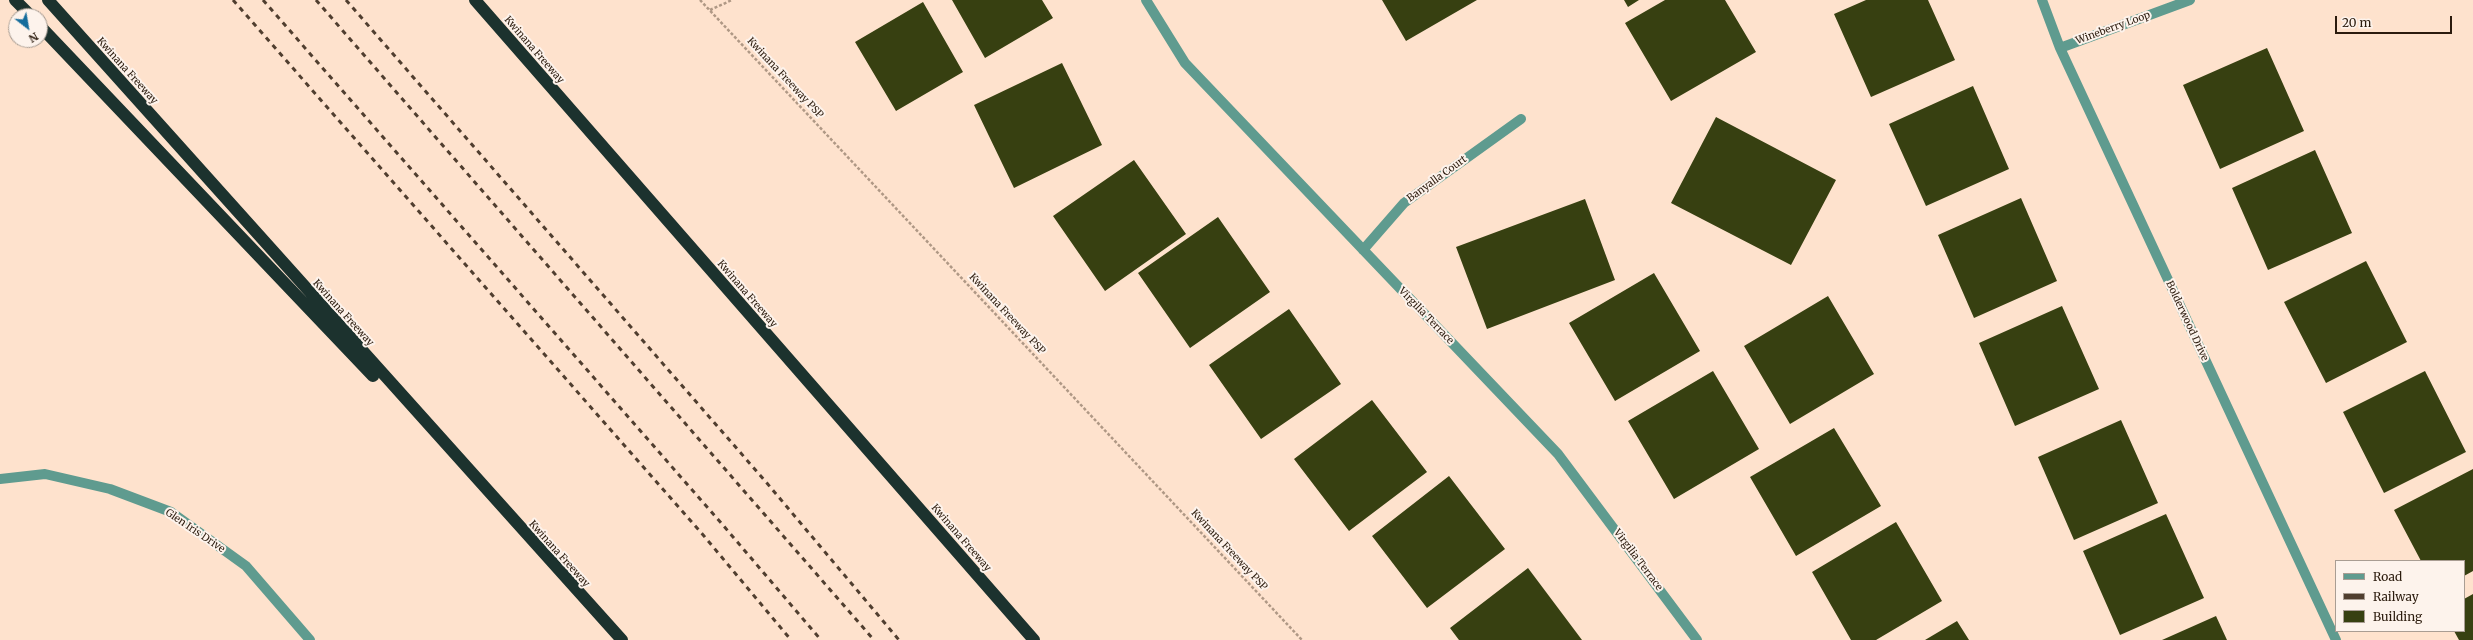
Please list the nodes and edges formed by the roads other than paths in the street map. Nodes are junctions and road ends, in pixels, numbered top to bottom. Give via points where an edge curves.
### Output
1 (16, 0) edge
2 (48, 0) edge
3 (475, 0) edge
4 (1146, 0) edge
5 (2042, 0) edge
6 (2190, 0) edge
7 (24, 8) edge
8 (48, 34) edge
9 (2060, 48) junction
10 (1521, 119) dead end
11 (1363, 250) junction
12 (0, 480) edge
13 (529, 539) junction
14 (310, 640) edge
15 (622, 640) edge
16 (1034, 640) edge
17 (1697, 640) edge
18 (2336, 640) edge

1 - 7 highway
2 - 13 highway, Kwinana Freeway
3 - 16 highway, Kwinana Freeway
4 - 11 street, Virgilia Terrace via 1185,63
5 - 9 street, Bolderwood Drive
6 - 9 street, Wineberry Loop
8 - 13 highway
9 - 18 street, Bolderwood Drive
10 - 11 street, Banyalla Court via 1404,203
11 - 17 street, Virgilia Terrace via 1558,454
12 - 14 street, Glen Iris Drive via 45,474 110,489 171,512 246,566
13 - 15 highway, Kwinana Freeway

